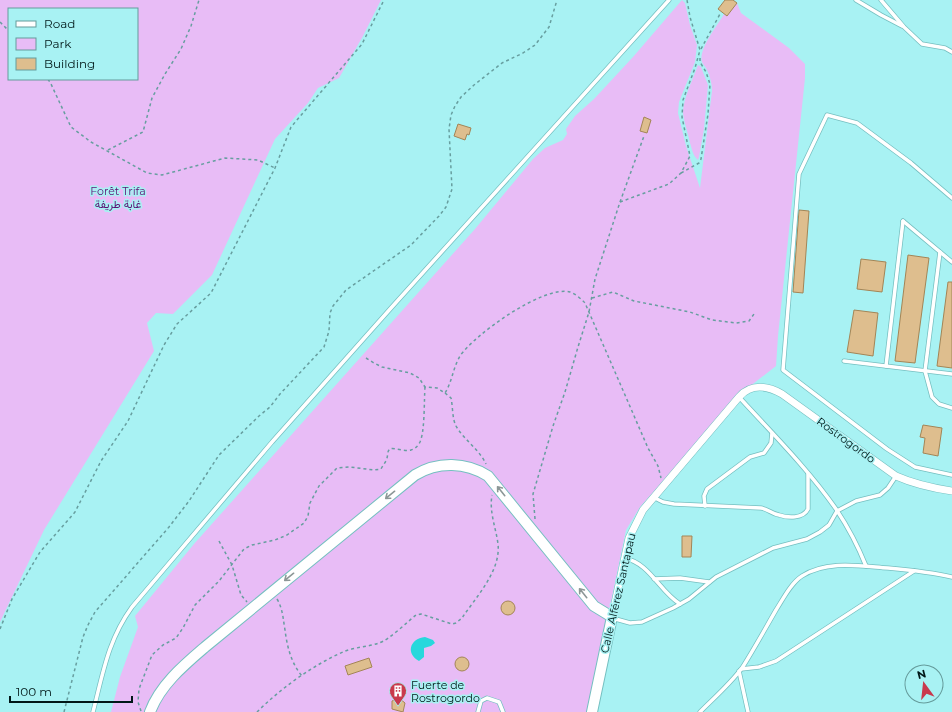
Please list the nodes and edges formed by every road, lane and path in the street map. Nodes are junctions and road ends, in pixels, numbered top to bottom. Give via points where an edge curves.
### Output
1 (199, 0) edge
2 (384, 0) edge
3 (557, 0) edge
4 (669, 0) edge
5 (687, 0) edge
6 (856, 0) edge
7 (882, 0) edge
8 (720, 14) dead end
9 (0, 22) edge
10 (904, 26) junction
11 (8, 30) edge
12 (700, 50) junction
13 (952, 52) edge
14 (700, 53) junction
15 (49, 80) edge
16 (644, 136) dead end
17 (108, 150) junction
18 (275, 168) junction
19 (681, 174) junction
20 (952, 198) edge
21 (620, 202) junction
22 (940, 252) junction
23 (952, 262) edge
24 (592, 298) junction
25 (589, 312) junction
26 (754, 314) dead end
27 (366, 358) dead end
28 (844, 361) dead end
29 (886, 366) junction
30 (925, 371) junction
31 (952, 374) edge
32 (425, 387) junction
33 (445, 393) junction
34 (741, 395) junction
35 (952, 408) edge
36 (772, 433) junction
37 (487, 466) dead end
38 (808, 474) junction
39 (952, 475) edge
40 (896, 476) junction
41 (495, 484) junction
42 (663, 486) junction
43 (952, 491) edge
44 (653, 497) junction
45 (705, 506) junction
46 (837, 511) junction
47 (530, 528) junction
48 (219, 540) dead end
49 (624, 558) junction
50 (232, 565) junction
51 (866, 566) junction
52 (914, 570) junction
53 (952, 577) edge
54 (654, 578) junction
55 (709, 582) junction
56 (273, 591) junction
57 (680, 604) junction
58 (250, 609) junction
59 (612, 618) junction
60 (0, 630) edge
61 (740, 670) junction
62 (302, 676) junction
63 (64, 712) edge
64 (94, 712) edge
65 (142, 712) edge
66 (150, 712) edge
67 (257, 712) edge
68 (478, 712) edge
69 (503, 712) edge
70 (592, 712) edge
71 (700, 712) edge
72 (748, 712) edge

1 - 17 path via 181,49 152,98 143,132
2 - 18 path via 362,44 291,127
3 - 63 path via 549,27 536,45 502,63 474,85 455,106 449,129 452,189 440,216 411,245 346,290 333,306 324,347 270,407 219,455 169,527 91,618
4 - 64 lane via 267,447 132,607 110,645
5 - 12 path
6 - 10 lane
7 - 10 lane
8 - 12 path
9 - 11 path
10 - 13 lane via 922,44 945,48
12 - 14 path
14 - 19 path via 683,100 682,117 690,156
14 - 19 path via 700,62 710,84 701,159
15 - 17 path via 72,127 91,142
16 - 21 path
17 - 18 path via 147,173 162,175 225,158 258,160
18 - 60 path via 211,293 177,324 164,345 128,421 102,461 75,512 40,552 12,599
19 - 21 path via 669,184
20 - 39 lane via 911,163 857,123 827,115 799,174 783,370 887,449 915,467
21 - 24 path via 595,279
22 - 23 lane
22 - 29 lane via 903,221
22 - 30 lane
24 - 25 path
24 - 26 path via 613,292 634,301 690,312 712,320 736,323 749,321
25 - 33 path via 585,303 571,292 546,295 527,304 506,316 469,345 460,357
25 - 42 path via 658,466
25 - 47 path via 533,494 535,517
27 - 32 path via 382,367 410,373 419,378
28 - 29 lane
29 - 30 lane
30 - 31 lane
30 - 35 lane via 932,397 944,407
32 - 33 path via 437,388
32 - 50 path via 422,432 416,448 409,451 390,449 381,469 337,468 319,486 304,523 287,535 244,549
33 - 37 path via 451,398 456,425
34 - 36 lane
34 - 40 street, Rostrogordo via 751,388 776,390
34 - 42 street, Calle Alférez Santapau
36 - 38 lane
36 - 45 lane via 771,443 764,453 750,457 707,489 704,496
38 - 45 lane via 808,509 800,517 779,515 761,508
38 - 46 lane
40 - 43 street, Rostrogordo via 924,486
40 - 46 lane via 880,495
47 -> 41 street
41 -> 56 street via 483,473 461,465 424,469
41 - 62 path via 491,504 498,544 497,562 492,574 456,624 421,614 416,615 384,641 343,652
42 - 44 street, Calle Alférez Santapau
44 - 45 lane via 668,503
44 - 49 street, Calle Alférez Santapau via 634,526
46 - 51 lane via 852,535
46 - 55 lane via 829,525 820,532 806,539 773,548
59 -> 47 street via 594,606
48 - 50 path
49 - 54 lane via 639,564
49 - 59 street, Calle Alférez Santapau
50 - 58 path via 238,589
50 - 65 path via 195,605 176,638 152,655 139,690 138,702
51 - 52 lane
51 - 61 lane via 827,567 801,577 782,600
52 - 53 lane
52 - 61 lane via 776,661
54 - 55 lane
54 - 57 lane
55 - 57 lane
56 - 58 street
56 - 62 path via 282,610 290,655
57 - 59 lane via 642,622 624,622
58 - 66 street via 175,674 159,694
59 - 70 street, Calle Alférez Santapau
61 - 71 lane
61 - 72 lane
62 - 67 path
68 - 69 lane via 481,701 487,698 499,702

